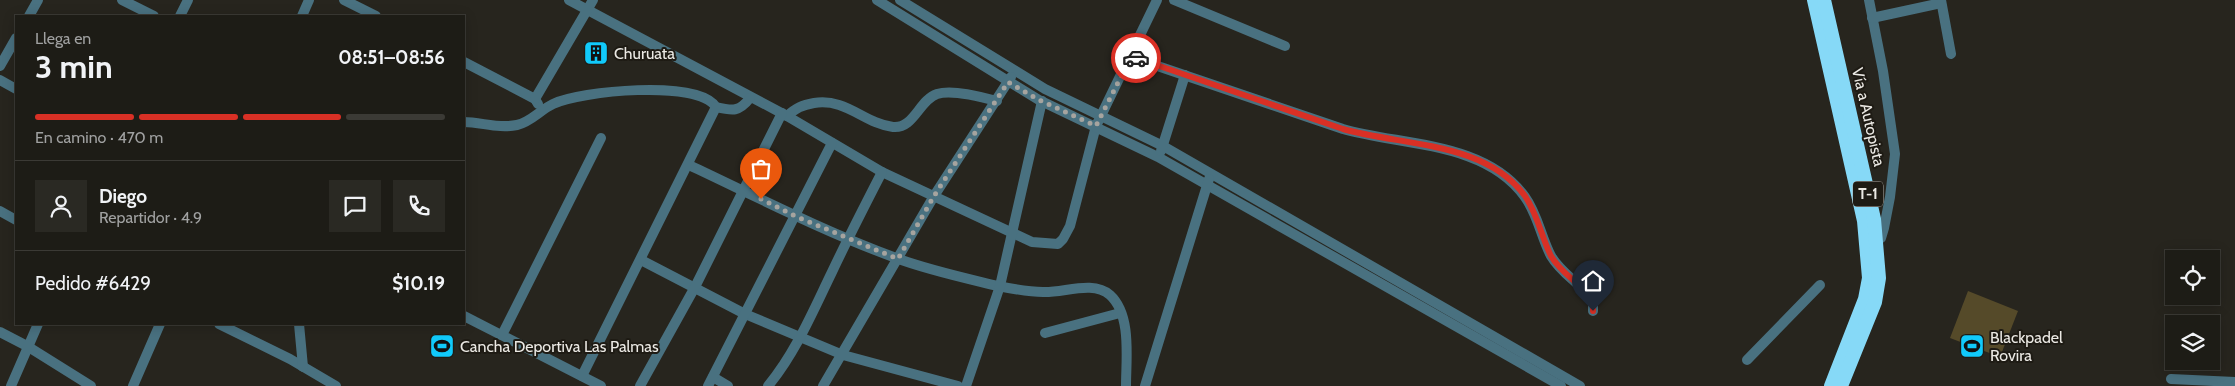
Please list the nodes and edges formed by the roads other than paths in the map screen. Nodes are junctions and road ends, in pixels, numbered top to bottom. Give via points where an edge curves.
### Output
1 (38, 0) edge
2 (122, 0) edge
3 (188, 0) edge
4 (309, 0) edge
5 (344, 0) edge
6 (569, 0) edge
7 (593, 0) edge
8 (877, 0) edge
9 (900, 0) edge
10 (1157, 0) edge
11 (1174, 0) edge
12 (1814, 0) edge
13 (1824, 0) edge
14 (1868, 0) edge
15 (1941, 1) edge
16 (587, 10) junction
17 (29, 15) edge
18 (152, 15) edge
19 (180, 15) edge
20 (302, 15) edge
21 (374, 15) edge
22 (1872, 18) junction
23 (15, 40) edge
24 (1285, 46) dead end
25 (1951, 54) dead end
26 (1131, 57) junction
27 (465, 63) edge
28 (0, 66) edge
29 (1014, 72) junction
30 (1185, 75) junction
31 (0, 80) edge
32 (1008, 82) junction
33 (15, 88) edge
34 (750, 98) junction
35 (535, 99) junction
36 (997, 101) junction
37 (1042, 101) junction
38 (716, 107) junction
39 (541, 111) junction
40 (785, 115) junction
41 (1101, 115) junction
42 (465, 122) edge
43 (1096, 126) junction
44 (602, 138) dead end
45 (832, 143) junction
46 (1163, 146) junction
47 (1158, 156) junction
48 (689, 165) junction
49 (882, 172) junction
50 (1212, 174) junction
51 (1207, 185) junction
52 (744, 190) junction
53 (934, 196) junction
54 (0, 211) edge
55 (795, 216) junction
56 (15, 219) edge
57 (1012, 234) junction
58 (847, 238) junction
59 (1877, 241) junction
60 (898, 259) junction
61 (641, 260) junction
62 (1820, 285) dead end
63 (1000, 286) junction
64 (695, 287) junction
65 (1593, 311) dead end
66 (745, 314) junction
67 (1120, 314) junction
68 (465, 316) edge
69 (38, 325) edge
70 (160, 325) edge
71 (221, 325) edge
72 (299, 325) edge
73 (0, 332) edge
74 (1045, 333) dead end
75 (502, 335) junction
76 (800, 338) junction
77 (28, 346) junction
78 (843, 354) junction
79 (1747, 360) dead end
80 (303, 367) junction
81 (582, 376) junction
82 (2171, 379) dead end
83 (710, 382) edge
84 (2235, 382) edge
85 (11, 386) edge
86 (91, 386) edge
87 (133, 386) edge
88 (336, 386) edge
89 (601, 386) edge
90 (640, 386) edge
91 (728, 386) edge
92 (768, 386) edge
93 (823, 386) edge
94 (958, 386) edge
95 (966, 386) edge
96 (1126, 386) edge
97 (1146, 386) edge
98 (1561, 386) edge
99 (1580, 386) edge
100 (1830, 386) edge
101 (1841, 386) edge

1 - 17 street
2 - 18 street
3 - 19 street
4 - 20 street
5 - 21 street
6 - 16 street
7 - 16 street
8 - 32 street
9 - 29 street
10 - 26 street
11 - 24 street
12 - 100 highway, Vía a Autopista / T-1 via 1864,221 1869,278 1865,299
13 - 59 highway, Vía a Autopista / T-1
14 - 22 street
15 - 22 street
15 - 25 street
16 - 34 street
16 - 35 street
22 - 59 street via 1896,154 1884,228
23 - 28 street
26 - 30 street
26 - 41 street
27 - 35 street
29 - 32 street
29 - 41 street
30 - 46 street
30 - 65 street via 1366,136 1419,143 1490,165 1524,195 1550,254 1560,269 1590,297
31 - 33 street
32 - 36 street
32 - 37 street
34 - 38 street via 742,108
34 - 40 street
35 - 39 street
36 - 40 street via 978,96 938,94 926,100 910,121 896,127 832,102 802,105
36 - 53 street
37 - 43 street
37 - 57 street
38 - 39 street via 700,96 639,90 571,98
38 - 48 street
39 - 42 street via 515,126
40 - 45 street
40 - 52 street
41 - 43 street
41 - 46 street
43 - 47 street
43 - 57 street via 1070,226 1063,239 1058,244 1032,242
44 - 75 street
45 - 49 street
45 - 55 street
46 - 47 street
46 - 50 street
47 - 51 street
48 - 52 street
48 - 61 street
49 - 53 street
49 - 58 street
50 - 51 street
50 - 99 street
51 - 97 street
51 - 98 street
52 - 55 street
52 - 64 street
53 - 57 street
53 - 60 street
54 - 56 street
55 - 58 street
55 - 66 street
57 - 63 street
58 - 60 street
58 - 76 street
59 - 101 highway, Vía a Autopista / T-1 via 1879,278 1875,302
60 - 63 street
60 - 78 street
61 - 64 street
61 - 81 street
62 - 79 street
63 - 67 street via 1045,293 1089,288 1100,290 1114,299
63 - 95 street
64 - 66 street
64 - 90 street
66 - 76 street
66 - 83 street
67 - 74 street
67 - 96 street via 1128,342
68 - 75 street
69 - 77 street
70 - 87 street
71 - 80 street
72 - 80 street
73 - 77 street
75 - 81 street
76 - 78 street
76 - 92 street
77 - 85 street
77 - 86 street
78 - 93 street
78 - 94 street
80 - 88 street
81 - 89 street
82 - 84 street
83 - 91 street

